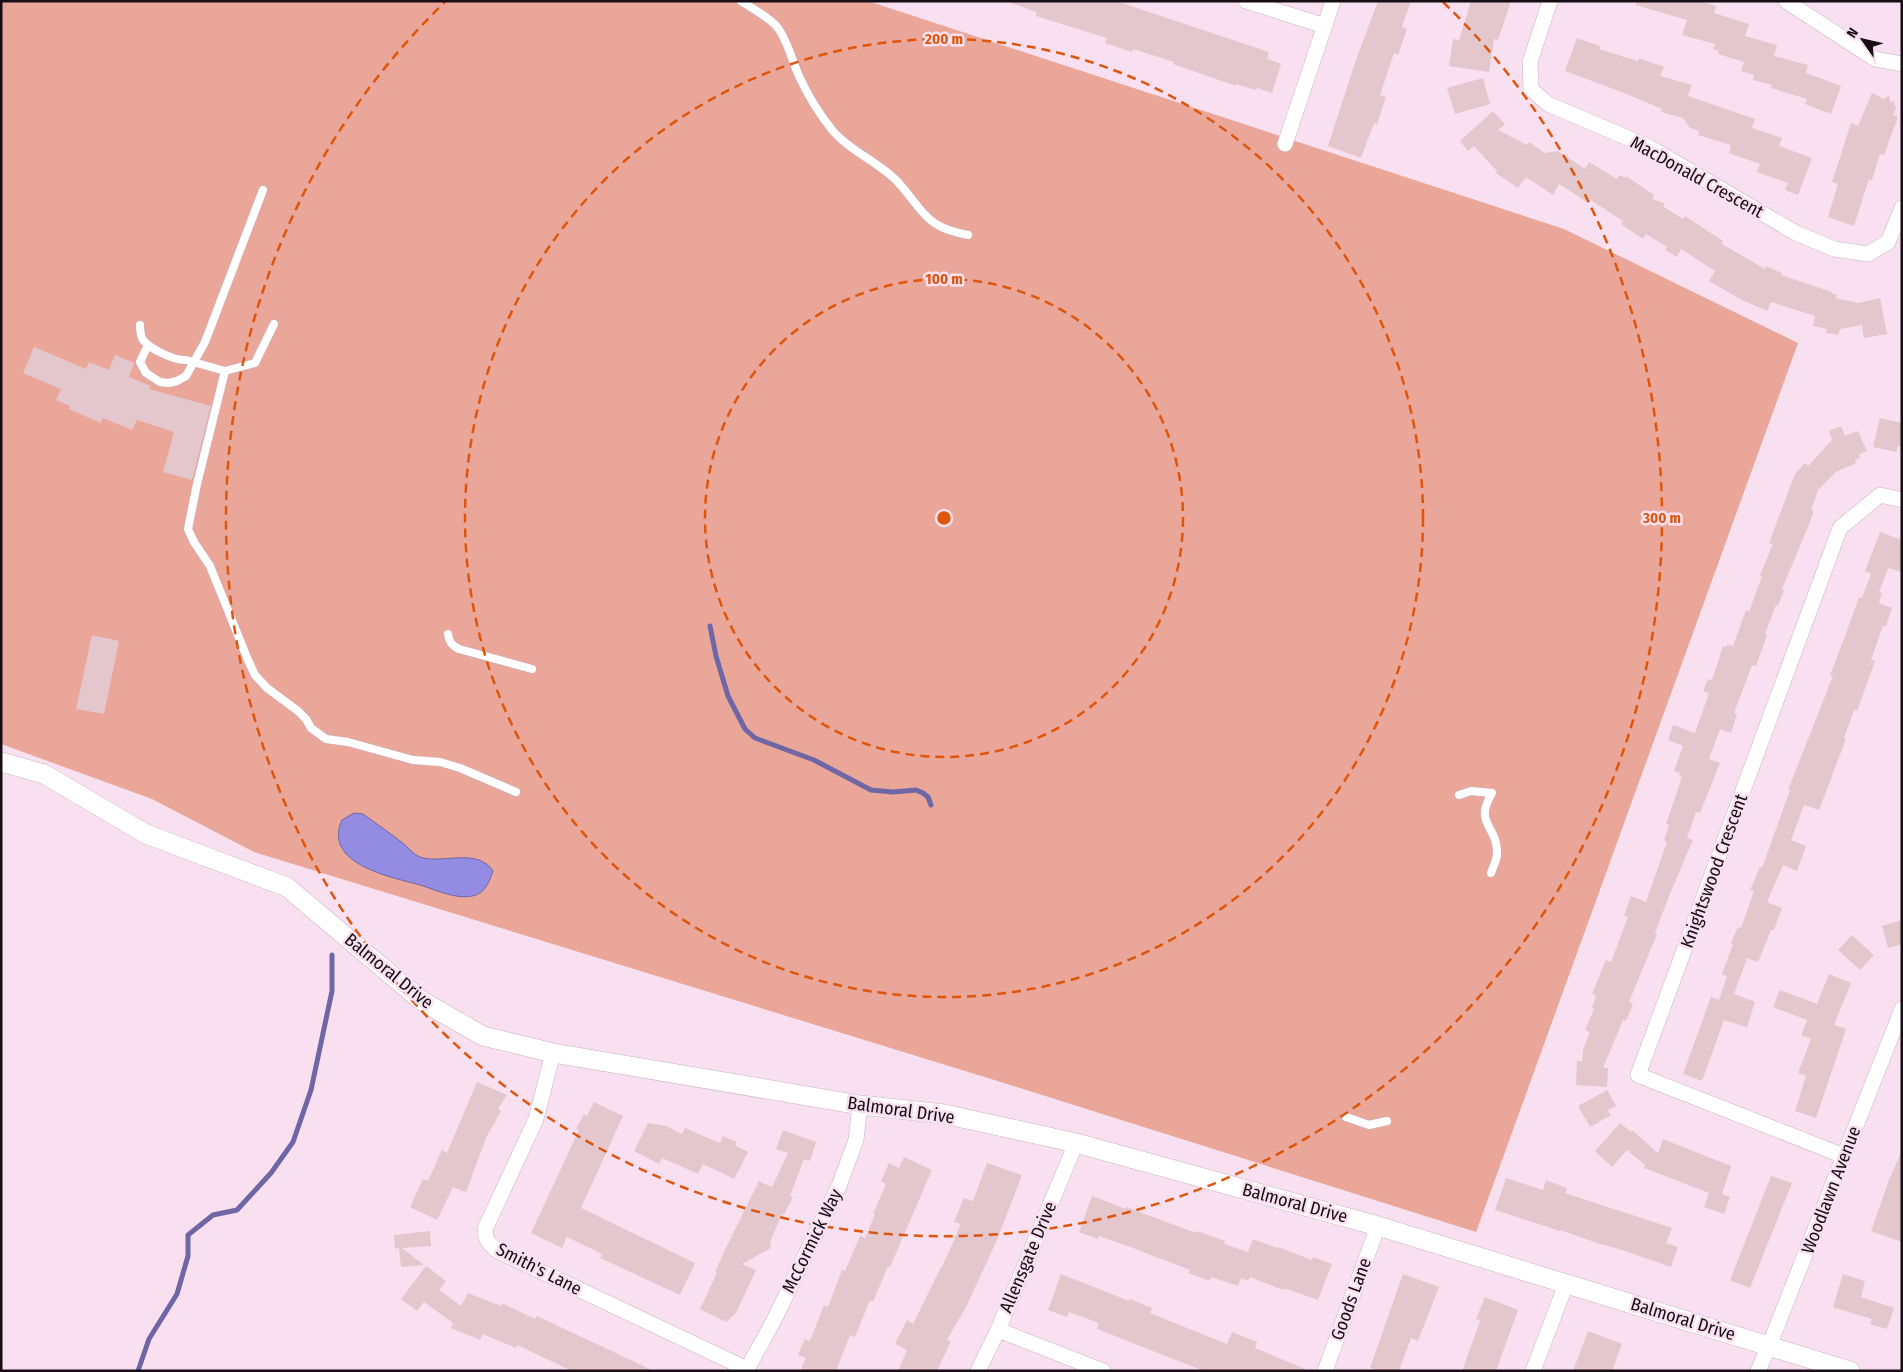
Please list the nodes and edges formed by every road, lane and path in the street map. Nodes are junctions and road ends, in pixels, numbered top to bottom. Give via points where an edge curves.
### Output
1 (741, 1) edge
2 (1246, 1) edge
3 (1333, 1) edge
4 (1550, 1) edge
5 (1786, 1) edge
6 (1325, 26) junction
7 (1902, 64) edge
8 (1285, 144) dead end
9 (263, 190) dead end
10 (1902, 208) edge
11 (968, 235) dead end
12 (274, 324) dead end
13 (140, 325) dead end
14 (148, 345) junction
15 (192, 363) junction
16 (224, 371) junction
17 (1902, 500) edge
18 (448, 634) dead end
19 (532, 669) dead end
20 (1, 762) edge
21 (516, 792) dead end
22 (1459, 795) dead end
23 (1491, 873) dead end
24 (1902, 1008) edge
25 (553, 1053) junction
26 (860, 1105) junction
27 (1346, 1117) dead end
28 (1387, 1121) dead end
29 (1076, 1143) junction
30 (1844, 1156) junction
31 (1378, 1226) junction
32 (1566, 1284) junction
33 (998, 1330) junction
34 (1769, 1346) junction
35 (746, 1370) edge
36 (978, 1371) edge
37 (1103, 1371) edge
38 (1325, 1371) edge
39 (1532, 1371) edge
40 (1758, 1371) edge
41 (1850, 1371) edge

1 - 11 lane via 778,28 804,86 842,140 892,177 935,225
2 - 6 street
3 - 6 street
4 - 10 street, MacDonald Crescent via 1530,62 1531,90 1548,104 1649,147 1796,233 1834,248 1868,254 1888,242
5 - 7 street via 1875,58
6 - 8 street
9 - 15 lane via 205,342
12 - 16 lane via 255,363
13 - 14 lane via 141,336
14 - 15 lane
14 - 15 lane via 140,362 146,373 160,382 177,381 186,376
15 - 16 lane
16 - 21 lane via 188,529 210,566 256,675 266,688 298,710 319,736 413,760 440,762
17 - 30 street, Knightswood Crescent via 1880,495 1840,528 1638,1075
18 - 19 lane via 453,646 459,650
20 - 25 street, Balmoral Drive via 44,774 146,834 287,887 422,1002 483,1036
22 - 23 lane via 1471,791 1492,793 1484,816 1496,846
24 - 30 street, Woodlawn Avenue
25 - 26 street, Balmoral Drive
25 - 35 street, Smith's Lane via 536,1120 485,1229 488,1242 500,1252
26 - 29 street, Balmoral Drive via 944,1114
26 - 35 street, McCormick Way via 856,1140 839,1186
27 - 28 lane via 1369,1125
29 - 31 street, Balmoral Drive
29 - 33 street, Allensgate Drive
30 - 34 street, Woodlawn Avenue
31 - 32 street, Balmoral Drive
31 - 38 street, Goods Lane
32 - 34 street, Balmoral Drive
32 - 39 street
33 - 36 street, Allensgate Drive
33 - 37 street
34 - 40 street, Woodlawn Avenue
34 - 41 street, Balmoral Drive

